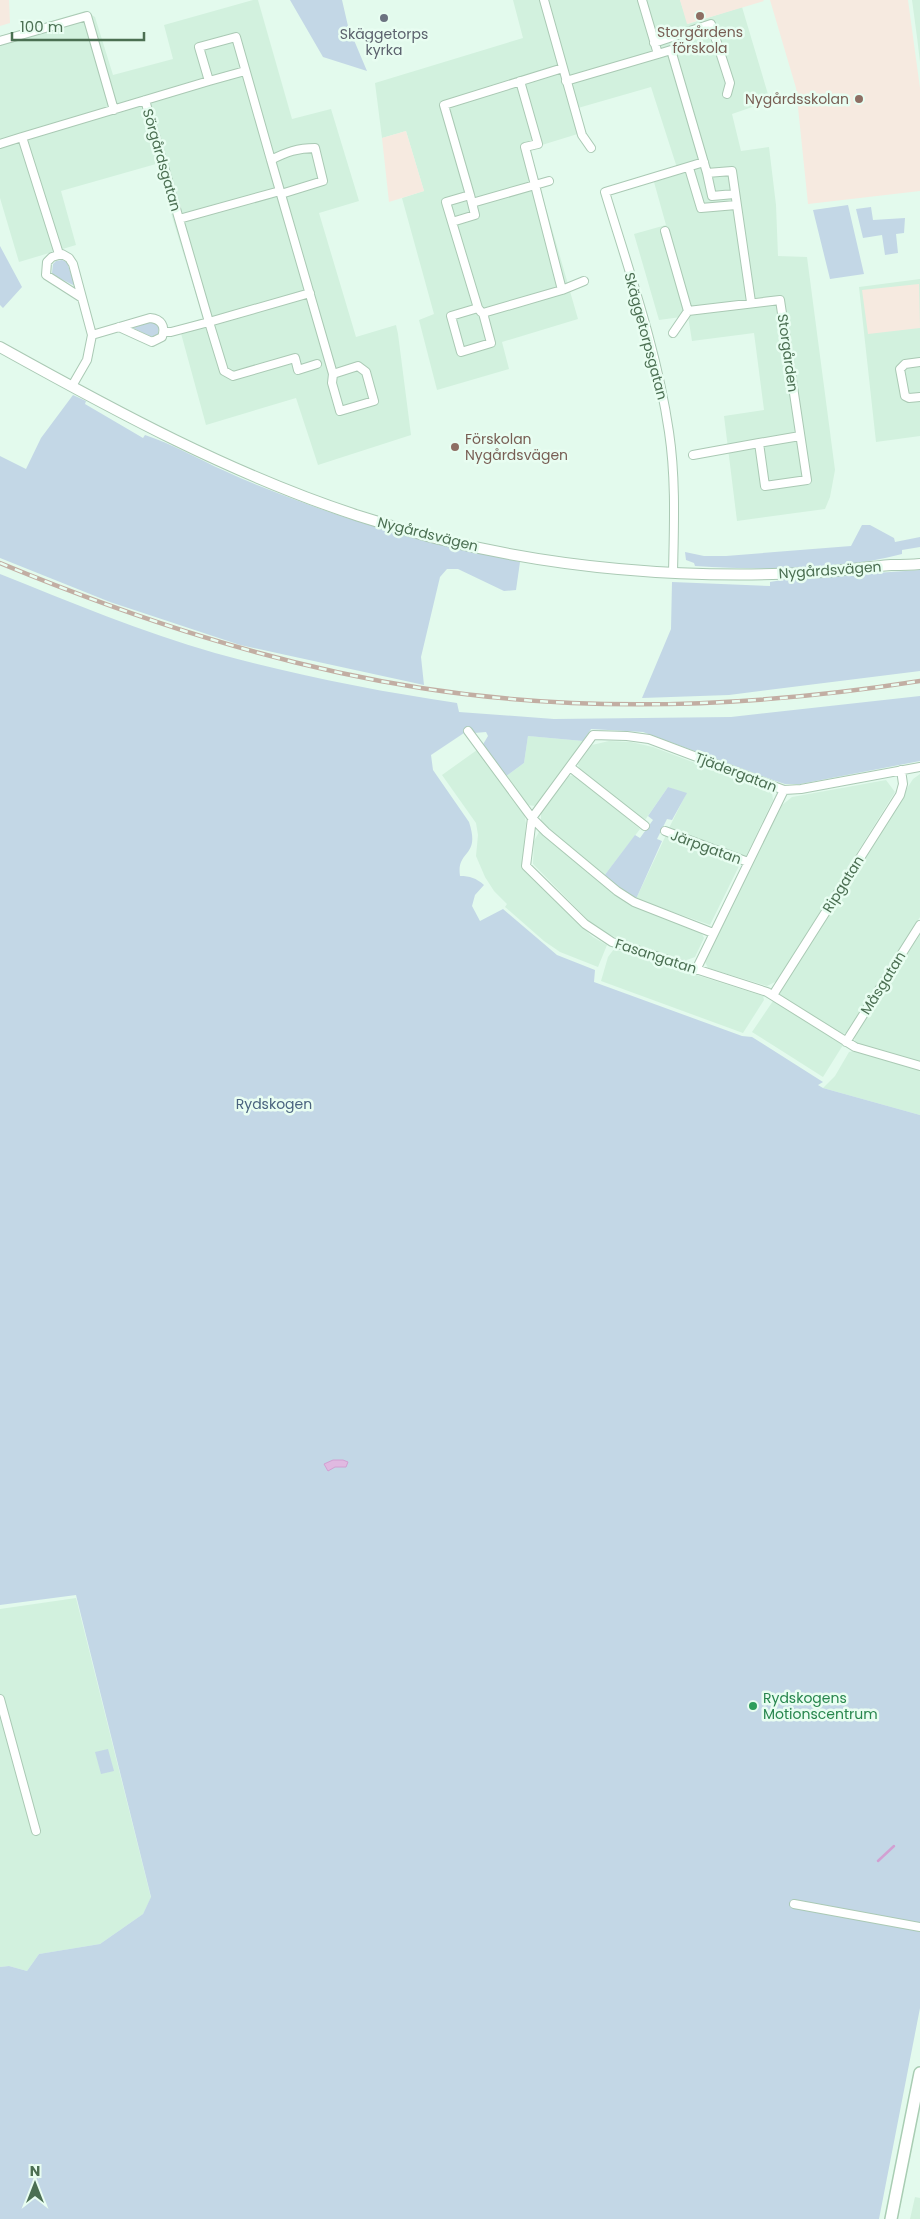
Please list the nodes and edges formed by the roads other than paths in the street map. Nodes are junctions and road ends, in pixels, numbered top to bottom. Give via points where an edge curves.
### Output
1 (544, 0) edge
2 (642, 0) edge
3 (668, 39) junction
4 (0, 41) edge
5 (654, 44) junction
6 (672, 50) junction
7 (658, 54) junction
8 (563, 68) junction
9 (246, 71) junction
10 (209, 81) junction
11 (520, 81) junction
12 (566, 81) junction
13 (727, 94) dead end
14 (145, 100) junction
15 (114, 110) junction
16 (22, 137) junction
17 (0, 144) edge
18 (591, 148) dead end
19 (271, 160) junction
20 (704, 162) junction
21 (689, 168) junction
22 (707, 173) junction
23 (549, 181) dead end
24 (535, 185) junction
25 (281, 192) junction
26 (734, 194) junction
27 (471, 199) junction
28 (736, 205) junction
29 (179, 219) junction
30 (452, 222) junction
31 (665, 231) dead end
32 (59, 254) junction
33 (584, 281) dead end
34 (562, 290) junction
35 (310, 293) junction
36 (82, 298) junction
37 (751, 302) junction
38 (480, 311) junction
39 (688, 311) junction
40 (209, 322) junction
41 (119, 328) junction
42 (164, 332) junction
43 (673, 333) dead end
44 (92, 335) junction
45 (0, 347) edge
46 (920, 362) edge
47 (317, 364) dead end
48 (333, 374) junction
49 (72, 386) junction
50 (920, 397) edge
51 (800, 436) junction
52 (759, 442) junction
53 (693, 455) dead end
54 (920, 557) edge
55 (920, 564) edge
56 (894, 565) junction
57 (673, 572) junction
58 (468, 731) dead end
59 (570, 767) junction
60 (920, 767) edge
61 (901, 770) junction
62 (784, 790) junction
63 (532, 818) junction
64 (645, 826) dead end
65 (665, 832) dead end
66 (748, 862) junction
67 (920, 925) edge
68 (714, 933) junction
69 (696, 970) junction
70 (773, 995) junction
71 (846, 1042) junction
72 (920, 1066) edge
73 (0, 1699) edge
74 (36, 1831) dead end
75 (794, 1904) dead end
76 (920, 1927) edge
77 (920, 2073) edge
78 (891, 2219) edge

1 - 8 street
2 - 5 street
3 - 5 street
3 - 6 street
3 - 13 street via 711,24 730,83
4 - 15 street via 87,16
5 - 7 street
6 - 7 street
6 - 20 street
7 - 12 street
8 - 11 street
8 - 12 street
9 - 10 street, Sörgårdsgatan
9 - 10 street via 236,36 199,47
9 - 19 street
10 - 14 street, Sörgårdsgatan
11 - 24 street via 538,144 525,148
11 - 27 street via 444,105
12 - 18 street via 582,135
14 - 15 street, Sörgårdsgatan
14 - 29 street, Sörgårdsgatan
15 - 16 street, Sörgårdsgatan
16 - 17 street, Sörgårdsgatan
16 - 32 street
19 - 25 street
19 - 25 street, Sörgårdsgatan via 288,151 314,148 323,180
20 - 21 street
20 - 22 street
21 - 28 street via 701,208
21 - 57 street, Skäggetorpsgatan via 605,192 650,339 664,404 675,493
22 - 26 street via 712,196
22 - 26 street via 732,171
23 - 24 street
24 - 27 street
24 - 34 street
25 - 29 street, Sörgårdsgatan
25 - 35 street
26 - 28 street
27 - 30 street via 475,215
27 - 30 street via 446,202
28 - 37 street
29 - 40 street, Sörgårdsgatan
30 - 38 street
31 - 39 street
32 - 36 street via 71,260
32 - 36 street via 47,262 46,275
33 - 34 street
34 - 38 street
35 - 40 street
35 - 48 street
36 - 44 street
37 - 39 street, Storgården
37 - 51 street, Storgården via 780,300
38 - 38 street via 491,343 461,352 451,316
39 - 43 street
40 - 42 street
40 - 47 street, Sörgårdsgatan via 224,371 233,376 295,358 298,370
41 - 42 street via 152,342 162,337
41 - 42 street via 156,318
41 - 44 street
44 - 49 street via 87,360
45 - 49 street, Nygårdsvägen
46 - 50 street via 905,364 900,369 906,396
48 - 48 street via 358,366 366,372 374,401 340,411 332,383
49 - 57 street, Nygårdsvägen via 227,465 359,516 425,535 521,556 594,567
51 - 52 street
51 - 52 street, Storgården via 807,480 765,486
52 - 53 street
54 - 56 street, Nygårdsvägen
55 - 56 street, Nygårdsvägen
56 - 57 street, Nygårdsvägen via 767,574
58 - 63 street
59 - 62 street, Tjädergatan via 593,735 626,736 649,739
59 - 63 street, Tjädergatan
59 - 64 street
60 - 61 street, Tjädergatan
61 - 62 street, Tjädergatan
61 - 70 street, Ripgatan via 903,784 900,795
62 - 66 street, Järpgatan
63 - 68 street via 634,902
63 - 69 street, Fasangatan via 526,866 585,924 618,945
65 - 66 street, Järpgatan
66 - 68 street, Järpgatan
67 - 71 street, Måsgatan
68 - 69 street, Järpgatan
69 - 70 street, Fasangatan
70 - 71 street, Fasangatan
71 - 72 street, Fasangatan via 855,1048
73 - 74 street
75 - 76 street
77 - 78 main road

